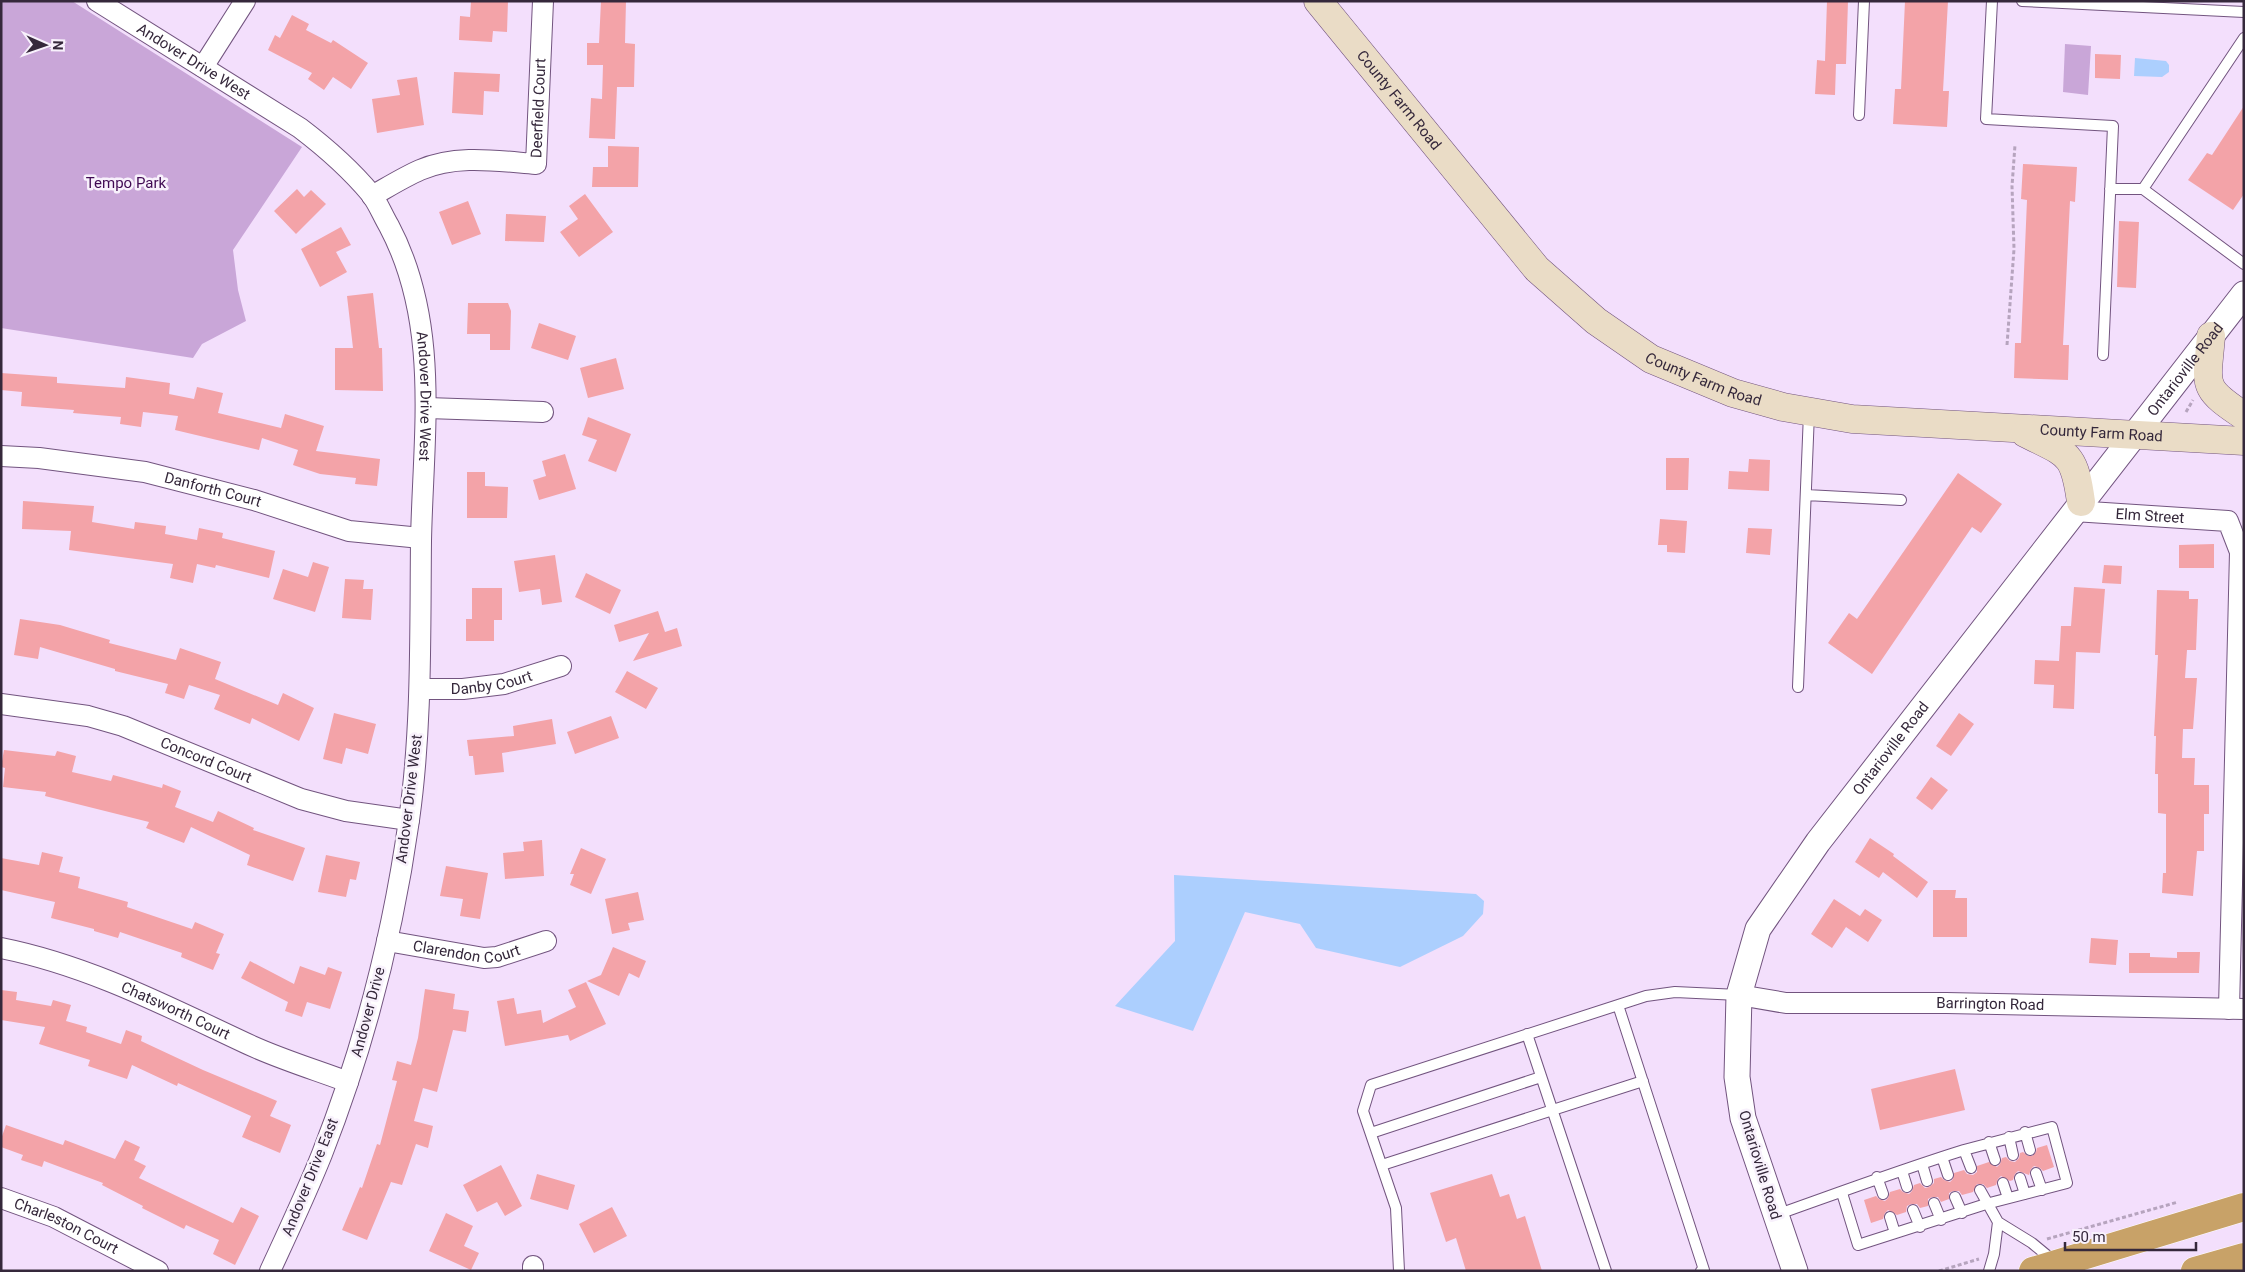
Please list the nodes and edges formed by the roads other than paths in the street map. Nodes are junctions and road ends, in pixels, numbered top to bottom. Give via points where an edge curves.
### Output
1 (97, 1) edge
2 (245, 1) edge
3 (544, 1) edge
4 (1318, 1) edge
5 (1864, 1) edge
6 (1992, 1) edge
7 (2022, 1) edge
8 (2244, 12) edge
9 (2244, 38) edge
10 (203, 67) junction
11 (1859, 115) dead end
12 (2110, 189) junction
13 (2143, 189) junction
14 (372, 196) junction
15 (2244, 264) edge
16 (2244, 294) edge
17 (2211, 336) junction
18 (2103, 354) dead end
19 (427, 408) junction
20 (543, 412) dead end
21 (1809, 412) junction
22 (2244, 416) edge
23 (2017, 429) junction
24 (2134, 436) junction
25 (2244, 441) edge
26 (1, 456) edge
27 (1806, 495) junction
28 (1901, 500) dead end
29 (2077, 507) junction
30 (421, 538) junction
31 (561, 666) dead end
32 (1798, 687) dead end
33 (420, 688) junction
34 (1, 704) edge
35 (409, 820) junction
36 (387, 941) junction
37 (546, 941) dead end
38 (1, 948) edge
39 (1739, 995) junction
40 (1618, 1005) junction
41 (2236, 1009) edge
42 (1527, 1034) junction
43 (1541, 1077) junction
44 (1643, 1081) junction
45 (348, 1082) junction
46 (1552, 1110) junction
47 (2025, 1132) junction
48 (1371, 1133) junction
49 (2009, 1137) junction
50 (1989, 1142) junction
51 (1964, 1150) junction
52 (2030, 1150) dead end
53 (2013, 1155) dead end
54 (1942, 1157) junction
55 (1995, 1160) dead end
56 (1922, 1164) junction
57 (1382, 1165) junction
58 (1971, 1168) dead end
59 (1902, 1171) junction
60 (2036, 1173) dead end
61 (1948, 1175) dead end
62 (1877, 1177) junction
63 (2020, 1178) dead end
64 (1927, 1181) dead end
65 (2003, 1183) dead end
66 (1907, 1187) dead end
67 (1980, 1190) dead end
68 (2042, 1190) junction
69 (1842, 1193) junction
70 (1883, 1194) dead end
71 (2025, 1194) junction
72 (1955, 1197) dead end
73 (1, 1198) edge
74 (2008, 1198) junction
75 (1934, 1204) dead end
76 (1986, 1204) junction
77 (2244, 1207) edge
78 (1913, 1210) dead end
79 (1962, 1213) junction
80 (1776, 1215) junction
81 (1890, 1217) dead end
82 (1941, 1220) junction
83 (1998, 1222) junction
84 (1920, 1227) junction
85 (1895, 1233) junction
86 (2244, 1257) edge
87 (2045, 1267) edge
88 (158, 1271) edge
89 (270, 1271) edge
90 (1400, 1271) edge
91 (1606, 1271) edge
92 (1701, 1271) edge
93 (1795, 1271) edge
94 (1989, 1271) edge
95 (2195, 1271) edge

1 - 10 street, Andover Drive West
2 - 10 street
3 - 14 street, Deerfield Court via 536,164 476,160 446,162 421,169
4 - 21 main road, County Farm Road via 1537,269 1584,312 1651,359 1733,393
5 - 11 lane
6 - 12 lane via 1986,119 2113,126
7 - 8 lane
9 - 13 lane
10 - 14 street, Andover Drive West via 319,142
12 - 13 lane
12 - 18 lane
13 - 15 lane
14 - 19 street, Andover Drive West via 396,240 411,279 420,322
16 - 17 street, Ontarioville Road
17 - 22 main road via 2210,389 2218,399
17 - 24 street, Ontarioville Road
19 - 20 street
19 - 30 street, Andover Drive West
21 - 23 main road, County Farm Road via 1852,419
21 - 27 lane
23 - 24 main road, County Farm Road
23 - 29 main road via 2066,455 2077,472
24 - 25 main road, County Farm Road
24 - 29 street, Ontarioville Road
26 - 30 street, Danforth Court via 145,472 254,500 349,531
27 - 28 lane
27 - 32 lane
29 - 39 street, Ontarioville Road via 1791,880 1758,929
29 - 41 street, Elm Street via 2228,521 2240,552
30 - 33 street, Andover Drive West
31 - 33 street, Danby Court via 504,684 464,689
33 - 35 street, Andover Drive West
34 - 35 street, Concord Court via 88,716 123,726 301,799 346,811
35 - 36 street, Andover Drive West
36 - 37 street, Clarendon Court via 484,958
36 - 45 street, Andover Drive
38 - 45 street, Chatsworth Court via 65,964 120,984 254,1046
39 - 40 lane via 1675,992 1646,996
39 - 41 street, Barrington Road via 1786,1003
39 - 80 street, Ontarioville Road via 1737,1077 1743,1118
40 - 42 lane
40 - 44 lane
42 - 43 lane
42 - 48 lane via 1371,1085 1363,1111
43 - 46 lane
43 - 48 lane
44 - 46 lane
44 - 92 lane via 1704,1270
45 - 89 street, Andover Drive East via 306,1193
46 - 57 lane
46 - 91 lane
47 - 49 lane
47 - 52 lane
47 - 68 lane via 2052,1127 2067,1182
48 - 57 lane
49 - 50 lane
49 - 53 lane
50 - 51 lane
50 - 55 lane
51 - 54 lane
51 - 58 lane
54 - 56 lane
54 - 61 lane
56 - 59 lane
56 - 64 lane
57 - 90 lane via 1396,1208
59 - 62 lane
59 - 66 lane
60 - 68 lane
62 - 69 lane
62 - 70 lane
63 - 71 lane
65 - 74 lane
67 - 76 lane
68 - 71 lane
69 - 80 lane
69 - 85 lane via 1858,1245
71 - 74 lane
72 - 79 lane
73 - 88 street, Charleston Court via 54,1217
74 - 76 lane
75 - 82 lane
76 - 79 lane
76 - 83 lane
77 - 87 highway
78 - 84 lane
79 - 82 lane
80 - 93 street, Ontarioville Road
81 - 85 lane
82 - 84 lane
83 - 87 lane via 2032,1243
83 - 94 lane
84 - 85 lane
86 - 95 highway

